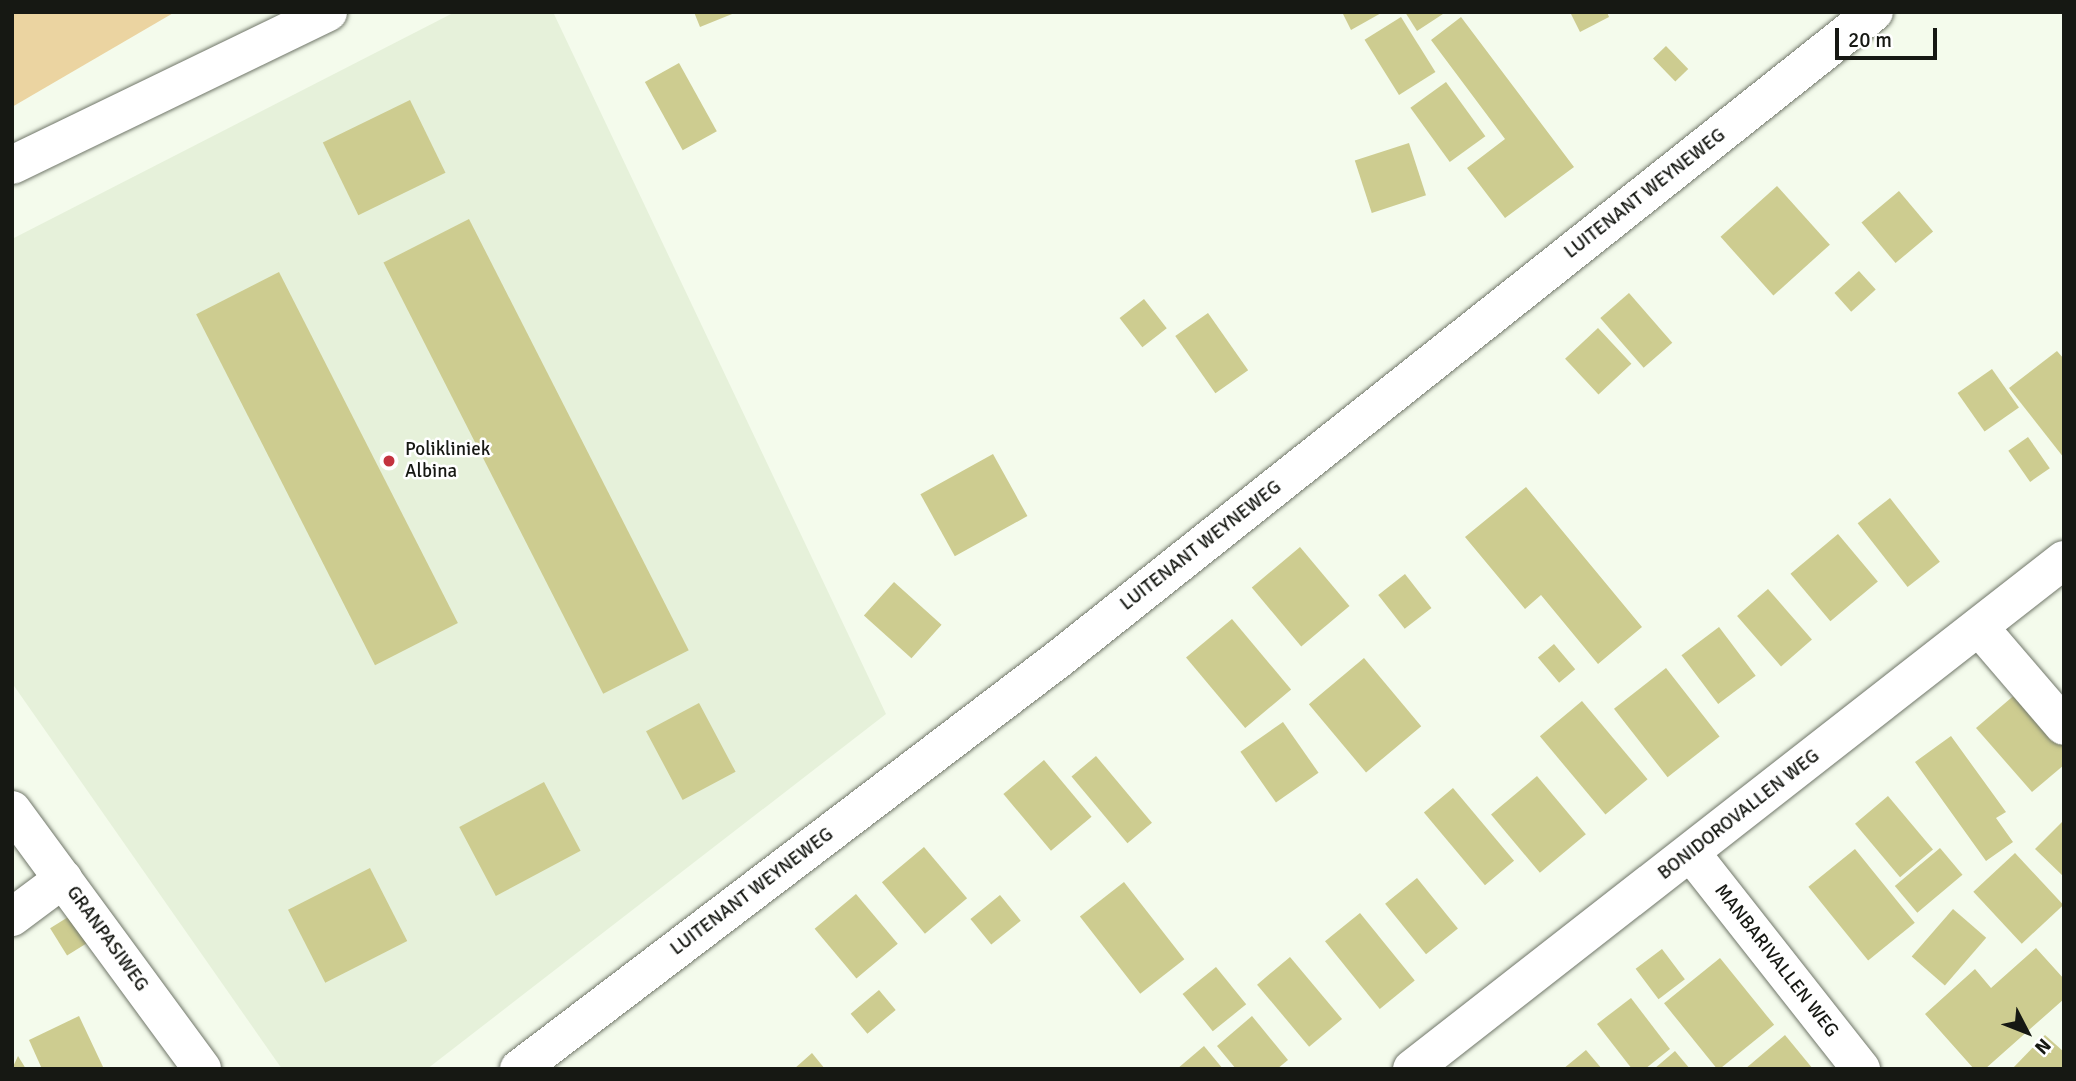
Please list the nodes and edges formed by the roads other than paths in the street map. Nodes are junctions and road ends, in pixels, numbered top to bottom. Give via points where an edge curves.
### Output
1 (328, 12) edge
2 (1874, 12) edge
3 (12, 165) edge
4 (2064, 560) edge
5 (1979, 627) junction
6 (2064, 726) edge
7 (12, 810) edge
8 (1691, 853) junction
9 (63, 879) junction
10 (12, 917) edge
11 (202, 1069) edge
12 (519, 1069) edge
13 (1412, 1069) edge
14 (1861, 1069) edge

1 - 3 main road
2 - 12 main road, LUITENANT WEYNEWEG via 1056,661
4 - 5 main road, BONIDOROVALLEN WEG
5 - 6 main road
5 - 8 main road, BONIDOROVALLEN WEG
7 - 9 main road, GRANPASIWEG
8 - 13 main road, BONIDOROVALLEN WEG
8 - 14 main road, MANBARIVALLEN WEG
9 - 10 main road
9 - 11 main road, GRANPASIWEG

